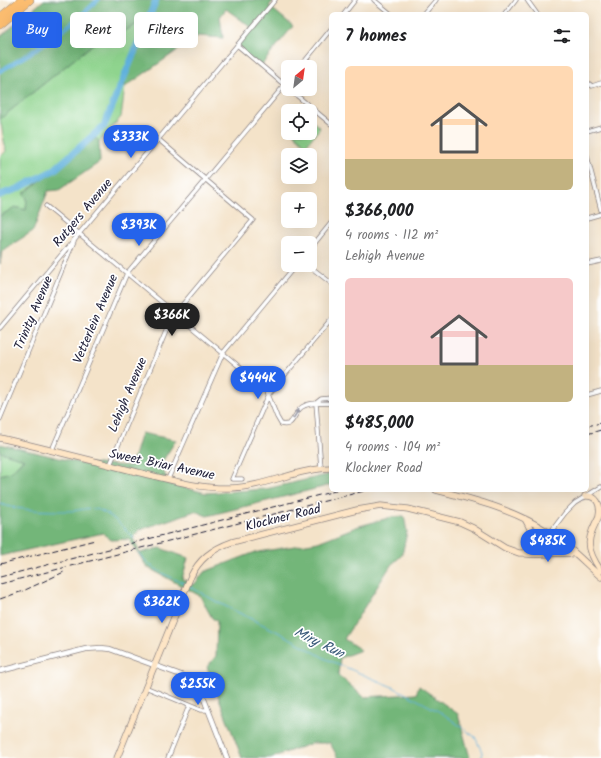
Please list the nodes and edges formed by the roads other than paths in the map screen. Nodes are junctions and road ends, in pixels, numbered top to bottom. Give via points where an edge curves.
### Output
1 (21, 0) edge
2 (30, 0) edge
3 (274, 0) edge
4 (356, 0) edge
5 (374, 0) edge
6 (436, 0) edge
7 (516, 0) edge
8 (527, 0) edge
9 (346, 12) edge
10 (389, 12) edge
11 (426, 12) edge
12 (507, 12) edge
13 (536, 12) edge
14 (0, 18) edge
15 (0, 25) edge
16 (329, 31) edge
17 (237, 45) junction
18 (306, 60) edge
19 (281, 83) edge
20 (589, 84) edge
21 (601, 84) edge
22 (281, 95) edge
23 (297, 96) edge
24 (329, 122) edge
25 (601, 127) edge
26 (589, 130) edge
27 (158, 139) junction
28 (589, 164) edge
29 (206, 179) junction
30 (46, 206) dead end
31 (601, 210) edge
32 (601, 214) edge
33 (589, 217) edge
34 (329, 225) edge
35 (77, 235) junction
36 (317, 240) edge
37 (601, 261) edge
38 (589, 264) edge
39 (290, 272) edge
40 (317, 272) edge
41 (127, 273) junction
42 (329, 281) edge
43 (175, 313) junction
44 (329, 322) edge
45 (0, 328) edge
46 (223, 353) junction
47 (601, 392) edge
48 (269, 394) junction
49 (589, 395) edge
50 (329, 398) edge
51 (316, 403) junction
52 (329, 403) edge
53 (0, 419) edge
54 (0, 438) edge
55 (52, 450) junction
56 (110, 465) junction
57 (321, 468) junction
58 (329, 468) edge
59 (168, 479) junction
60 (242, 479) dead end
61 (601, 487) edge
62 (443, 492) edge
63 (585, 496) junction
64 (600, 514) edge
65 (525, 518) junction
66 (550, 533) junction
67 (525, 553) junction
68 (575, 554) junction
69 (601, 571) edge
70 (601, 577) edge
71 (154, 665) junction
72 (0, 671) edge
73 (145, 687) junction
74 (189, 706) junction
75 (208, 710) junction
76 (117, 758) edge
77 (168, 758) edge
78 (227, 758) edge

1 - 14 highway
2 - 15 highway
3 - 17 street, Rutgers Avenue
4 - 9 street
5 - 10 street
6 - 11 street
7 - 12 street
8 - 13 street
16 - 18 street
17 - 19 street
17 - 27 street, Rutgers Avenue
20 - 21 street via 592,86
22 - 29 street, Vetterlein Avenue
23 - 24 street
25 - 26 street
27 - 29 street
27 - 35 street, Rutgers Avenue
28 - 31 street
29 - 41 street, Vetterlein Avenue
29 - 43 street, Lehigh Avenue via 253,220
30 - 35 street
32 - 33 street
34 - 36 street
35 - 41 street
35 - 45 street, Rutgers Avenue
35 - 53 street, Trinity Avenue
37 - 38 street
39 - 46 street
40 - 42 street
41 - 43 street
41 - 55 street, Vetterlein Avenue
43 - 46 street
43 - 56 street, Lehigh Avenue
44 - 48 street
46 - 48 street
46 - 59 street
47 - 49 street
48 -> 51 street via 279,422 284,424 290,422 300,408
48 - 60 street via 232,479
50 - 51 street via 321,399
51 - 52 street
51 - 57 street
54 - 55 main road, Sweet Briar Avenue
55 - 56 main road, Sweet Briar Avenue
56 - 59 main road, Sweet Briar Avenue
57 - 58 main road, Sweet Briar Avenue
57 - 59 main road, Sweet Briar Avenue via 237,488 211,488
61 - 63 street
62 - 65 main road via 498,507
63 - 64 main road via 598,501
63 - 66 street via 568,510
64 - 69 main road via 590,534 589,543 592,556
65 - 66 main road
65 - 67 main road via 532,538
66 - 67 main road via 537,548
66 - 68 main road
67 - 68 main road, Klockner Road
67 - 71 main road, Klockner Road via 509,550 460,522 394,506 357,510 222,546 204,558 194,570
68 - 70 main road
71 - 72 street via 118,651 94,648
71 - 73 main road, Klockner Road
71 - 75 street via 192,682
73 - 74 street
73 - 76 main road, Klockner Road
74 - 75 street
74 - 77 street
75 - 78 street

